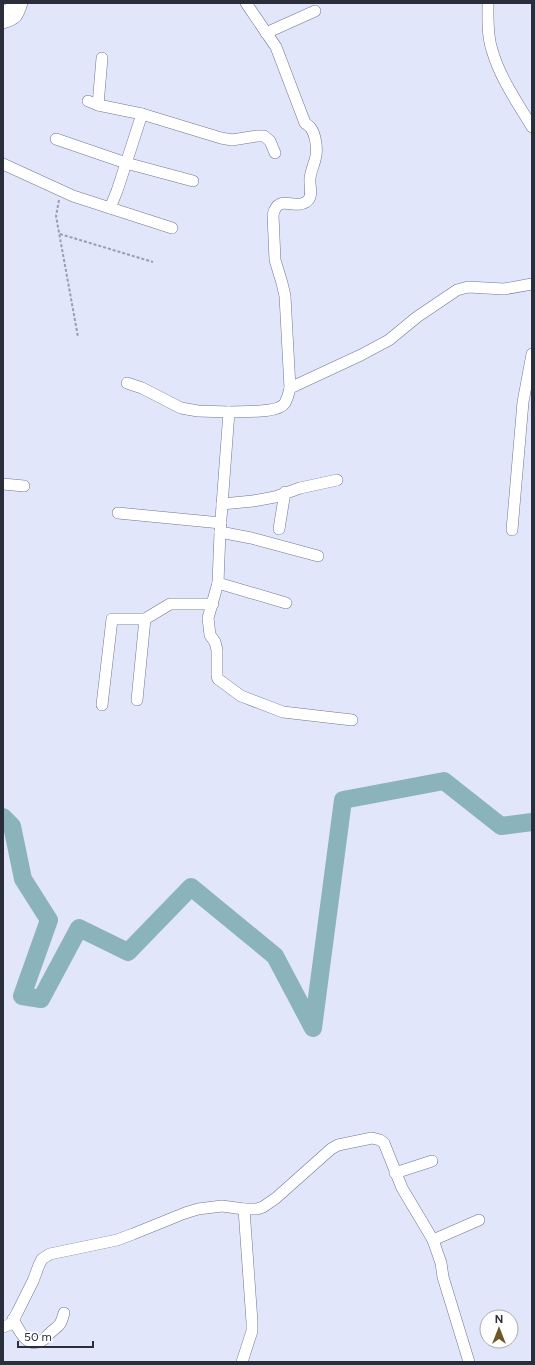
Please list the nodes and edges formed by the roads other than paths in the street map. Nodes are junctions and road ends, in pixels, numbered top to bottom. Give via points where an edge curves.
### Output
1 (13, 3) edge
2 (22, 3) edge
3 (246, 3) edge
4 (488, 3) edge
5 (315, 11) dead end
6 (3, 12) edge
7 (3, 23) edge
8 (266, 33) junction
9 (102, 58) dead end
10 (142, 114) junction
11 (532, 127) edge
12 (56, 139) dead end
13 (275, 153) dead end
14 (126, 163) junction
15 (3, 164) edge
16 (193, 181) dead end
17 (110, 208) junction
18 (172, 228) dead end
19 (532, 284) edge
20 (532, 354) edge
21 (127, 383) dead end
22 (290, 388) junction
23 (229, 412) junction
24 (337, 480) dead end
25 (3, 484) edge
26 (24, 486) dead end
27 (285, 492) junction
28 (222, 504) junction
29 (118, 513) dead end
30 (220, 527) junction
31 (279, 529) dead end
32 (512, 530) dead end
33 (318, 556) dead end
34 (218, 582) junction
35 (286, 603) dead end
36 (213, 604) junction
37 (145, 619) junction
38 (137, 700) dead end
39 (102, 705) dead end
40 (352, 720) dead end
41 (432, 1161) dead end
42 (396, 1174) junction
43 (244, 1209) junction
44 (479, 1220) dead end
45 (433, 1240) junction
46 (64, 1313) dead end
47 (13, 1319) junction
48 (3, 1327) edge
49 (242, 1362) edge
50 (469, 1362) edge

1 - 6 street
2 - 7 street via 19,15
3 - 8 street
4 - 11 street via 490,40 495,60 503,79
5 - 8 street
8 - 22 street via 276,47 305,123 310,127 316,151 316,160 310,176 311,196 307,202 277,205 272,215 275,260 285,296
9 - 10 street via 93,103
10 - 13 street via 232,140 264,136 270,141
10 - 14 street
12 - 14 street
14 - 16 street
14 - 17 street
15 - 17 street via 73,196
17 - 18 street
19 - 22 street via 504,288 468,287 456,290 389,340
20 - 32 street via 523,402
21 - 23 street via 181,408
22 - 23 street via 281,407 266,411
23 - 28 street
24 - 27 street
25 - 26 street
27 - 28 street via 253,502
27 - 31 street
28 - 30 street
29 - 30 street
30 - 33 street
30 - 34 street
34 - 35 street
34 - 36 street
36 - 37 street via 170,604
36 - 40 street via 208,626 217,650 218,679 241,696 283,712
37 - 38 street
37 - 39 street via 112,619
41 - 42 street
42 - 43 street via 384,1143 380,1140 372,1138 338,1145 263,1207
42 - 45 street
43 - 47 street via 222,1206 184,1212 117,1240 50,1254 42,1259
43 - 49 street via 252,1331
44 - 45 street
45 - 50 street
46 - 47 street via 60,1325 42,1340 35,1342 23,1337
47 - 48 street via 11,1324

